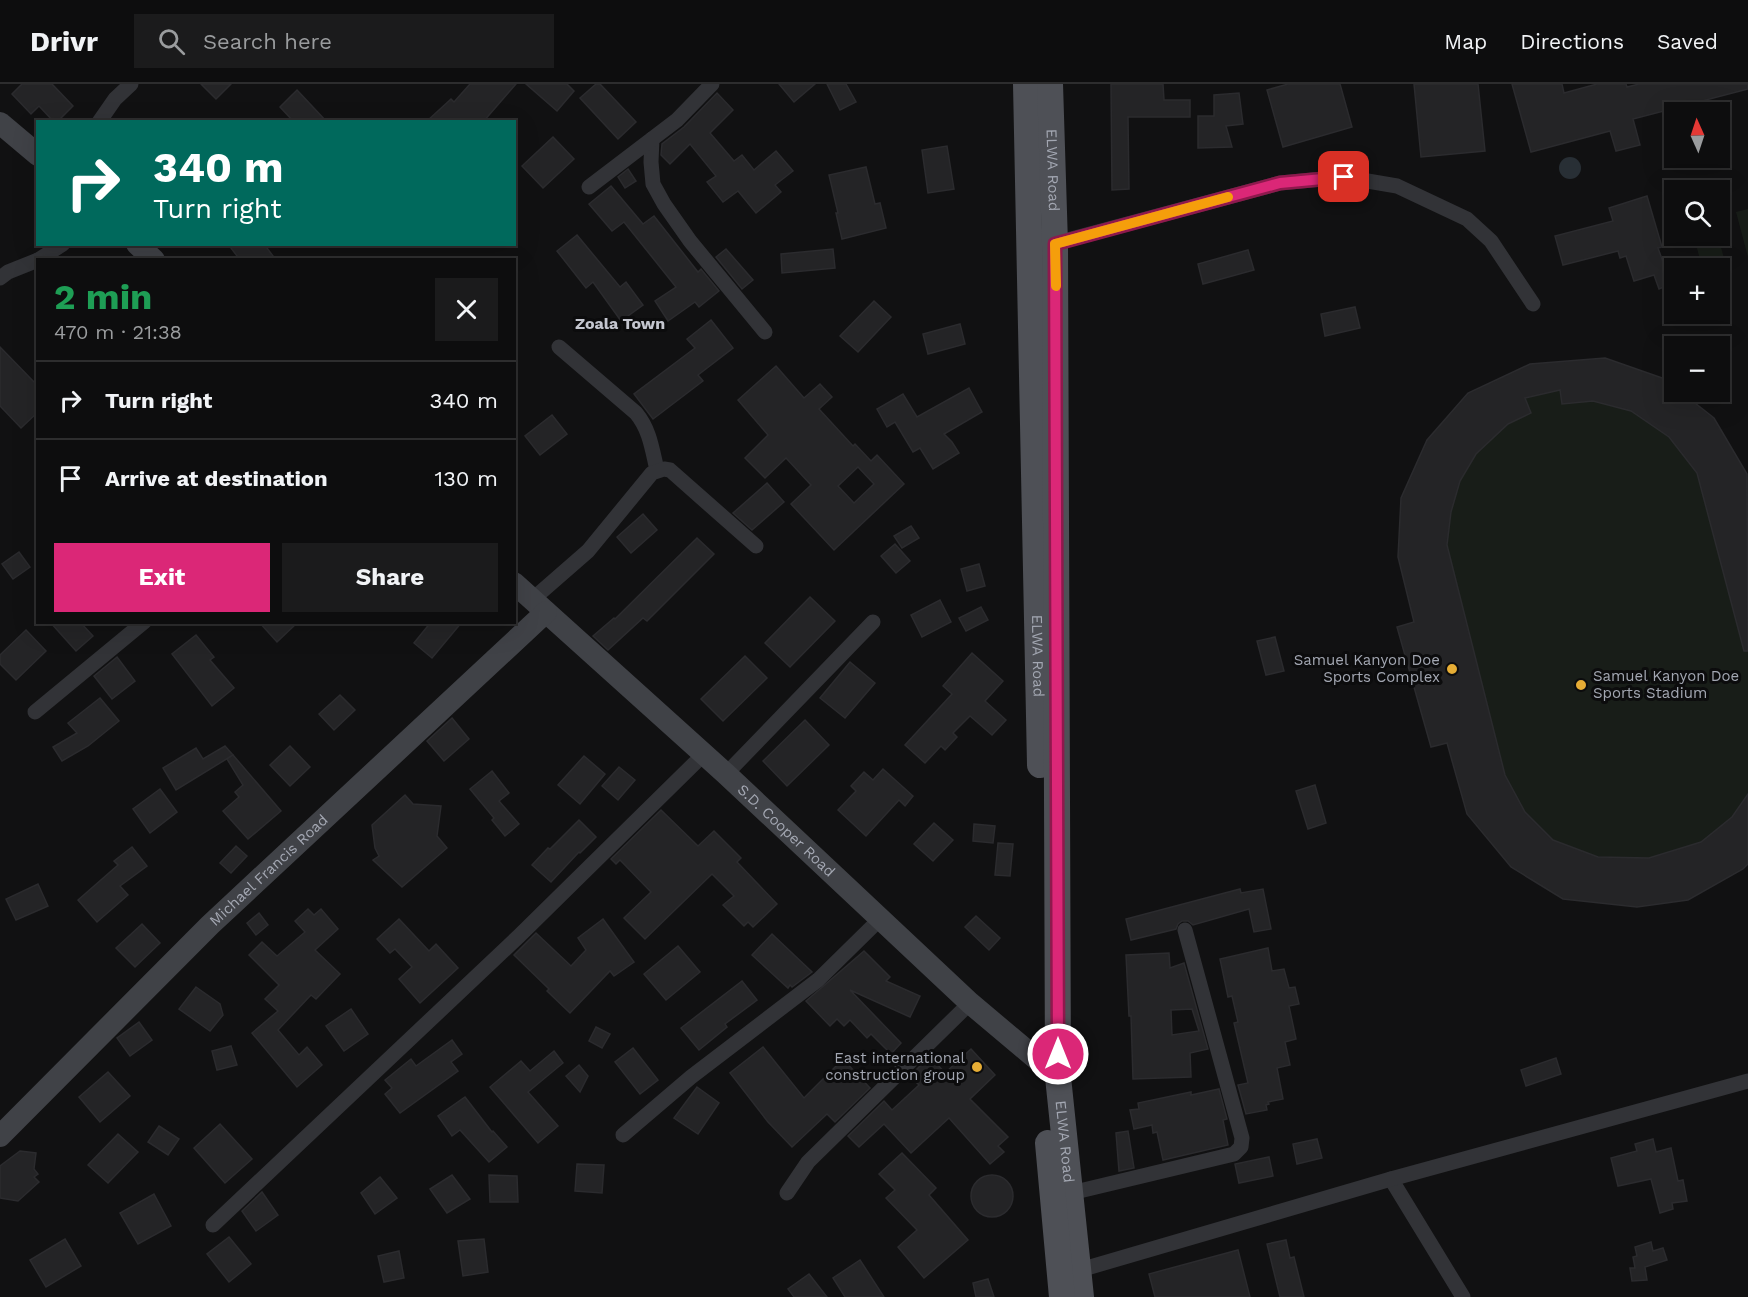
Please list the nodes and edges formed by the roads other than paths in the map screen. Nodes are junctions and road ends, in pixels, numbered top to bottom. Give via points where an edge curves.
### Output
1 (131, 84) edge
2 (712, 84) edge
3 (1026, 84) edge
4 (1050, 84) edge
5 (100, 120) edge
6 (0, 123) edge
7 (652, 139) junction
8 (36, 153) edge
9 (589, 187) dead end
10 (1055, 244) junction
11 (60, 246) edge
12 (139, 246) edge
13 (1030, 250) junction
14 (41, 258) edge
15 (152, 258) edge
16 (36, 261) edge
17 (0, 278) edge
18 (1533, 304) dead end
19 (765, 332) dead end
20 (559, 346) dead end
21 (657, 470) junction
22 (756, 546) dead end
23 (516, 585) edge
24 (539, 605) junction
25 (873, 622) dead end
26 (142, 624) edge
27 (35, 712) dead end
28 (704, 754) junction
29 (726, 774) junction
30 (880, 919) junction
31 (1185, 930) dead end
32 (970, 1003) junction
33 (1050, 1070) junction
34 (1748, 1081) edge
35 (623, 1135) dead end
36 (0, 1136) edge
37 (1391, 1179) junction
38 (787, 1193) dead end
39 (1071, 1193) junction
40 (213, 1225) dead end
41 (1080, 1270) junction
42 (1062, 1297) edge
43 (1082, 1297) edge
44 (1463, 1297) edge

1 - 5 street
2 - 7 street
3 - 13 main road, ELWA Road
4 - 10 main road, ELWA Road
6 - 8 street
7 - 9 street
7 - 19 street via 653,184 664,204
10 - 13 street
10 - 18 street via 1280,183 1344,177 1397,186 1467,219 1491,241
10 - 33 main road, ELWA Road
11 - 14 street
12 - 15 street
13 - 33 main road, ELWA Road
16 - 17 street
20 - 21 street via 644,423
21 - 22 street via 669,471
21 - 24 street
23 - 24 street, S.D. Cooper Road
24 - 28 street, S.D. Cooper Road
24 - 36 street, Michael Francis Road
25 - 29 street
26 - 27 street
28 - 29 street, S.D. Cooper Road
28 - 40 street via 519,936
29 - 30 street, S.D. Cooper Road
30 - 32 street, S.D. Cooper Road
30 - 35 street via 818,980 691,1077
31 - 39 street via 1242,1138 1241,1147 1234,1154
32 - 33 street, S.D. Cooper Road
32 - 38 street via 808,1162
33 - 39 main road, ELWA Road
33 - 42 main road, ELWA Road
34 - 37 street
37 - 41 street
37 - 44 street
39 - 41 main road, ELWA Road
41 - 43 main road, ELWA Road

